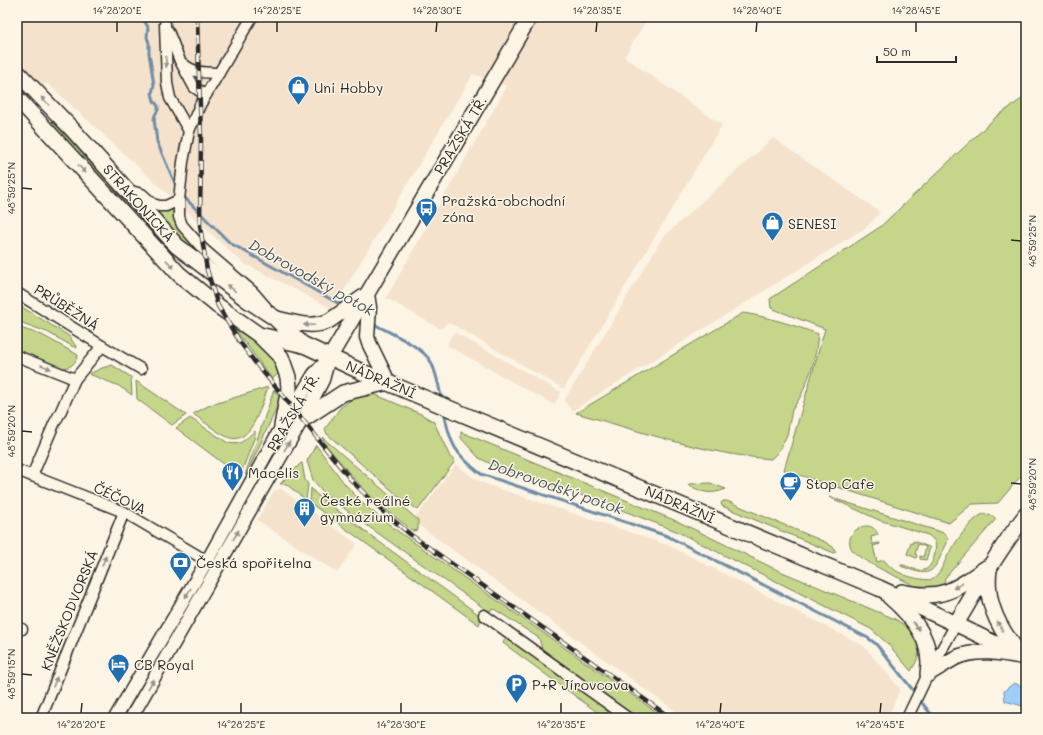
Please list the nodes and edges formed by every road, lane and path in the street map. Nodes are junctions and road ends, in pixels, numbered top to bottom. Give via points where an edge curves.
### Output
1 (252, 17) edge
2 (530, 17) edge
3 (164, 20) edge
4 (180, 61) junction
5 (17, 72) edge
6 (219, 73) junction
7 (206, 95) junction
8 (17, 98) edge
9 (189, 131) junction
10 (126, 189) junction
11 (179, 200) junction
12 (17, 293) edge
13 (364, 301) junction
14 (346, 316) junction
15 (275, 318) junction
16 (259, 335) junction
17 (304, 345) junction
18 (102, 346) junction
19 (17, 356) edge
20 (330, 357) junction
21 (141, 369) dead end
22 (75, 379) junction
23 (388, 382) junction
24 (302, 420) junction
25 (282, 426) junction
26 (17, 470) edge
27 (32, 476) junction
28 (124, 512) junction
29 (1026, 516) edge
30 (206, 561) junction
31 (990, 565) junction
32 (879, 588) junction
33 (484, 615) dead end
34 (956, 624) junction
35 (1025, 658) edge
36 (928, 674) junction
37 (41, 718) edge
38 (115, 718) edge
39 (131, 718) edge
40 (628, 718) edge
41 (907, 718) edge

1 - 6 street
2 - 13 main road, PRAŽSKÁ TŘ.
3 - 4 street
3 -> 9 street via 170,98
4 - 6 street via 190,70
4 - 7 street via 194,87
10 -> 5 main road, STRAKONICKÁ
6 - 7 street
7 - 9 street
8 -> 16 main road, STRAKONICKÁ via 179,274
9 - 11 street
10 - 11 street via 142,194 159,206 166,206
15 -> 10 main road, STRAKONICKÁ via 177,246
11 - 15 street via 179,217 182,225 203,250 253,292
12 - 18 street, PRŮBĚŽNÁ
13 - 14 main road, PRAŽSKÁ TŘ.
13 - 23 main road via 369,344
14 -> 15 main road via 311,326
14 - 20 main road, PRAŽSKÁ TŘ.
15 - 17 main road, STRAKONICKÁ
16 - 17 main road
16 - 25 main road via 280,357 288,377 289,388
17 - 20 main road
18 - 21 street, PRŮBĚŽNÁ
18 - 22 street, PRŮBĚŽNÁ
19 -> 22 street
20 - 23 main road, NÁDRAŽNÍ
20 - 24 street, PRAŽSKÁ TŘ. via 323,380
20 - 25 street, PRAŽSKÁ TŘ. via 314,374
22 - 27 street, PRŮBĚŽNÁ
23 - 24 main road via 343,393
23 - 32 main road, NÁDRAŽNÍ
39 -> 24 street, PRAŽSKÁ TŘ.
25 - 30 street, PRAŽSKÁ TŘ.
26 - 27 street, ČÉČOVA
27 - 28 street, ČÉČOVA
28 - 30 street, ČÉČOVA
37 -> 28 street, KNĚŽSKODVORSKÁ
29 - 31 main road
30 -> 38 street, PRAŽSKÁ TŘ.
31 -> 32 main road via 951,590 937,595 917,596
31 - 34 main road
35 -> 31 main road via 1005,635 994,614 988,587
32 - 34 main road, NÁDRAŽNÍ
32 -> 36 main road via 902,608 922,634 929,652
33 - 40 street
34 - 35 main road, NÁDRAŽNÍ
34 - 36 street
35 - 36 main road via 997,653 973,653 956,658
36 - 41 street

